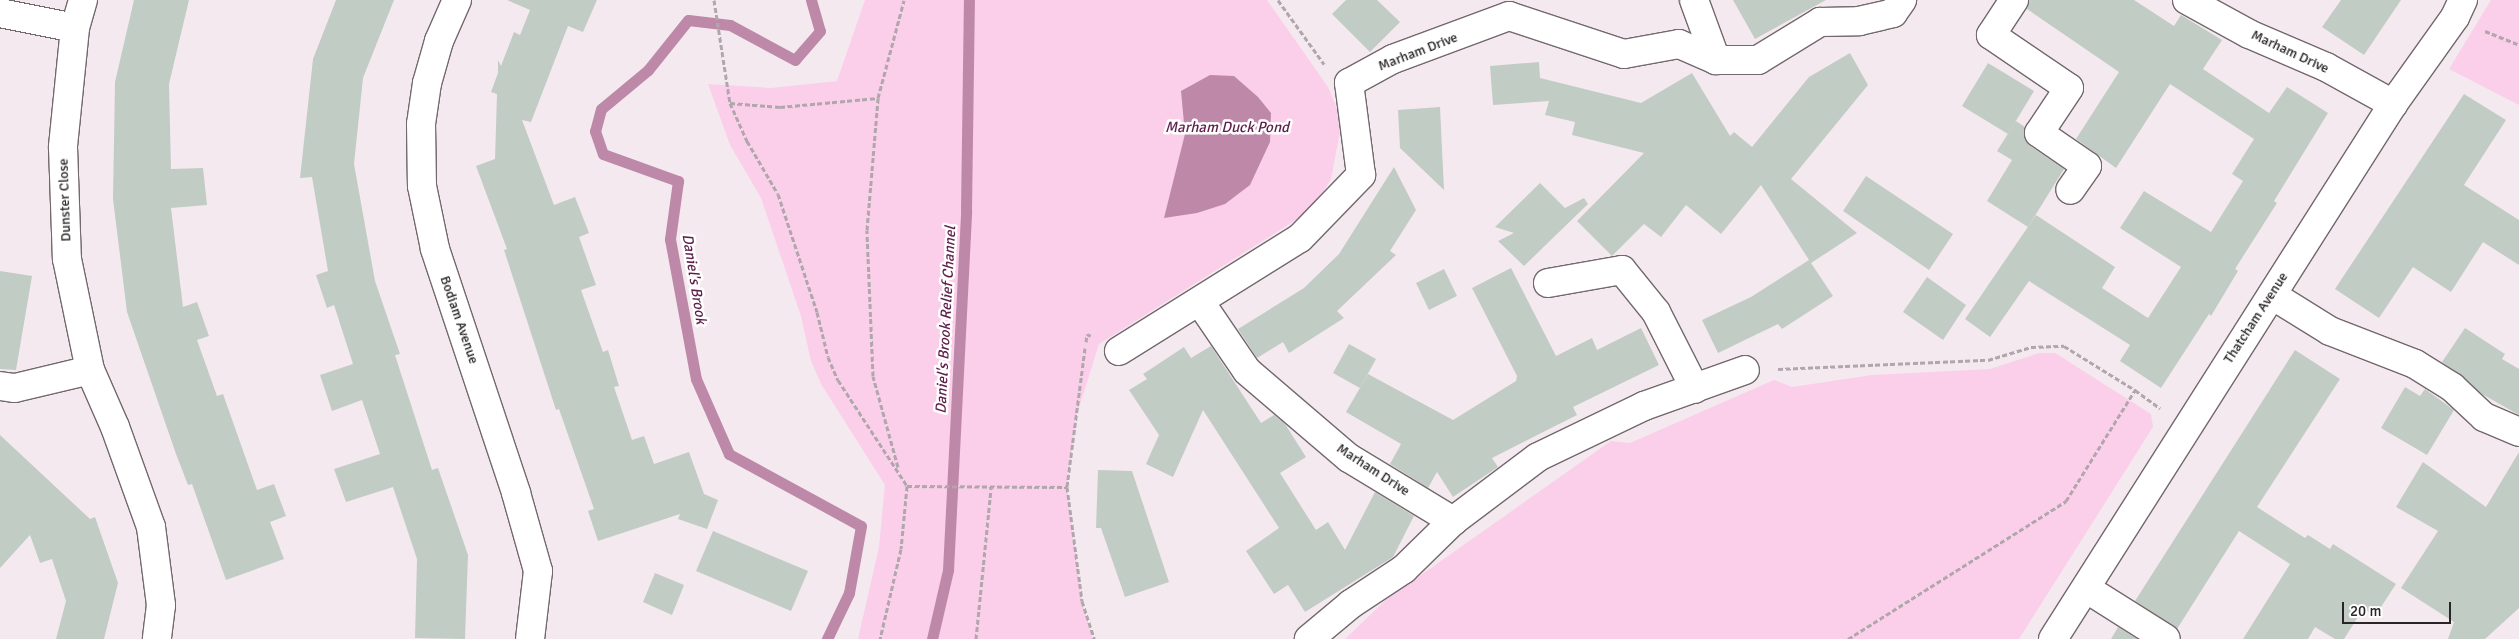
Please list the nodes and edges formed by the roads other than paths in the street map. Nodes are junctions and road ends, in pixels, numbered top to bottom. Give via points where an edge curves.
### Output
1 (83, 0) edge
2 (457, 0) edge
3 (1694, 0) edge
4 (1902, 0) edge
5 (2014, 0) edge
6 (2187, 0) edge
7 (2462, 0) edge
8 (0, 13) edge
9 (75, 28) junction
10 (1716, 60) junction
11 (2393, 104) junction
12 (2070, 190) dead end
13 (1548, 283) dead end
14 (2272, 295) junction
15 (1200, 302) junction
16 (1119, 351) dead end
17 (90, 370) junction
18 (1745, 370) road end
19 (0, 386) edge
20 (1694, 389) junction
21 (2519, 432) edge
22 (1453, 521) junction
23 (2087, 589) junction
24 (157, 639) edge
25 (530, 639) edge
26 (1309, 639) edge
27 (2053, 639) edge
28 (2166, 639) edge

1 - 9 street, Dunster Close
2 - 25 street, Bodiam Avenue via 439,41 428,83 421,124 422,186 434,249 516,493 536,564 536,596
3 - 10 street
4 - 10 street, Marham Drive via 1894,13 1859,21 1820,22 1758,60
5 - 12 street via 1991,35 2069,88 2039,132 2087,166
6 - 11 street, Marham Drive via 2248,34 2326,67
7 - 11 street, Thatcham Avenue via 2455,18
8 - 9 street
9 - 17 street, Dunster Close via 63,147 67,259
10 - 15 street, Marham Drive via 1679,44 1624,54 1509,16 1393,58 1349,83 1361,175 1300,238
11 - 14 street, Thatcham Avenue
13 - 20 street via 1622,270 1656,312
14 - 21 street via 2330,331 2415,364 2452,387 2484,417
14 - 23 street, Thatcham Avenue
15 - 16 street
15 - 22 street, Marham Drive via 1247,372 1349,458
17 - 19 street via 14,388
17 - 24 street, Dunster Close via 115,427 151,527 161,606
18 - 20 street
20 - 22 street via 1644,406 1538,457
22 - 26 street via 1404,569 1351,604
23 - 27 street, Thatcham Avenue
23 - 28 street

